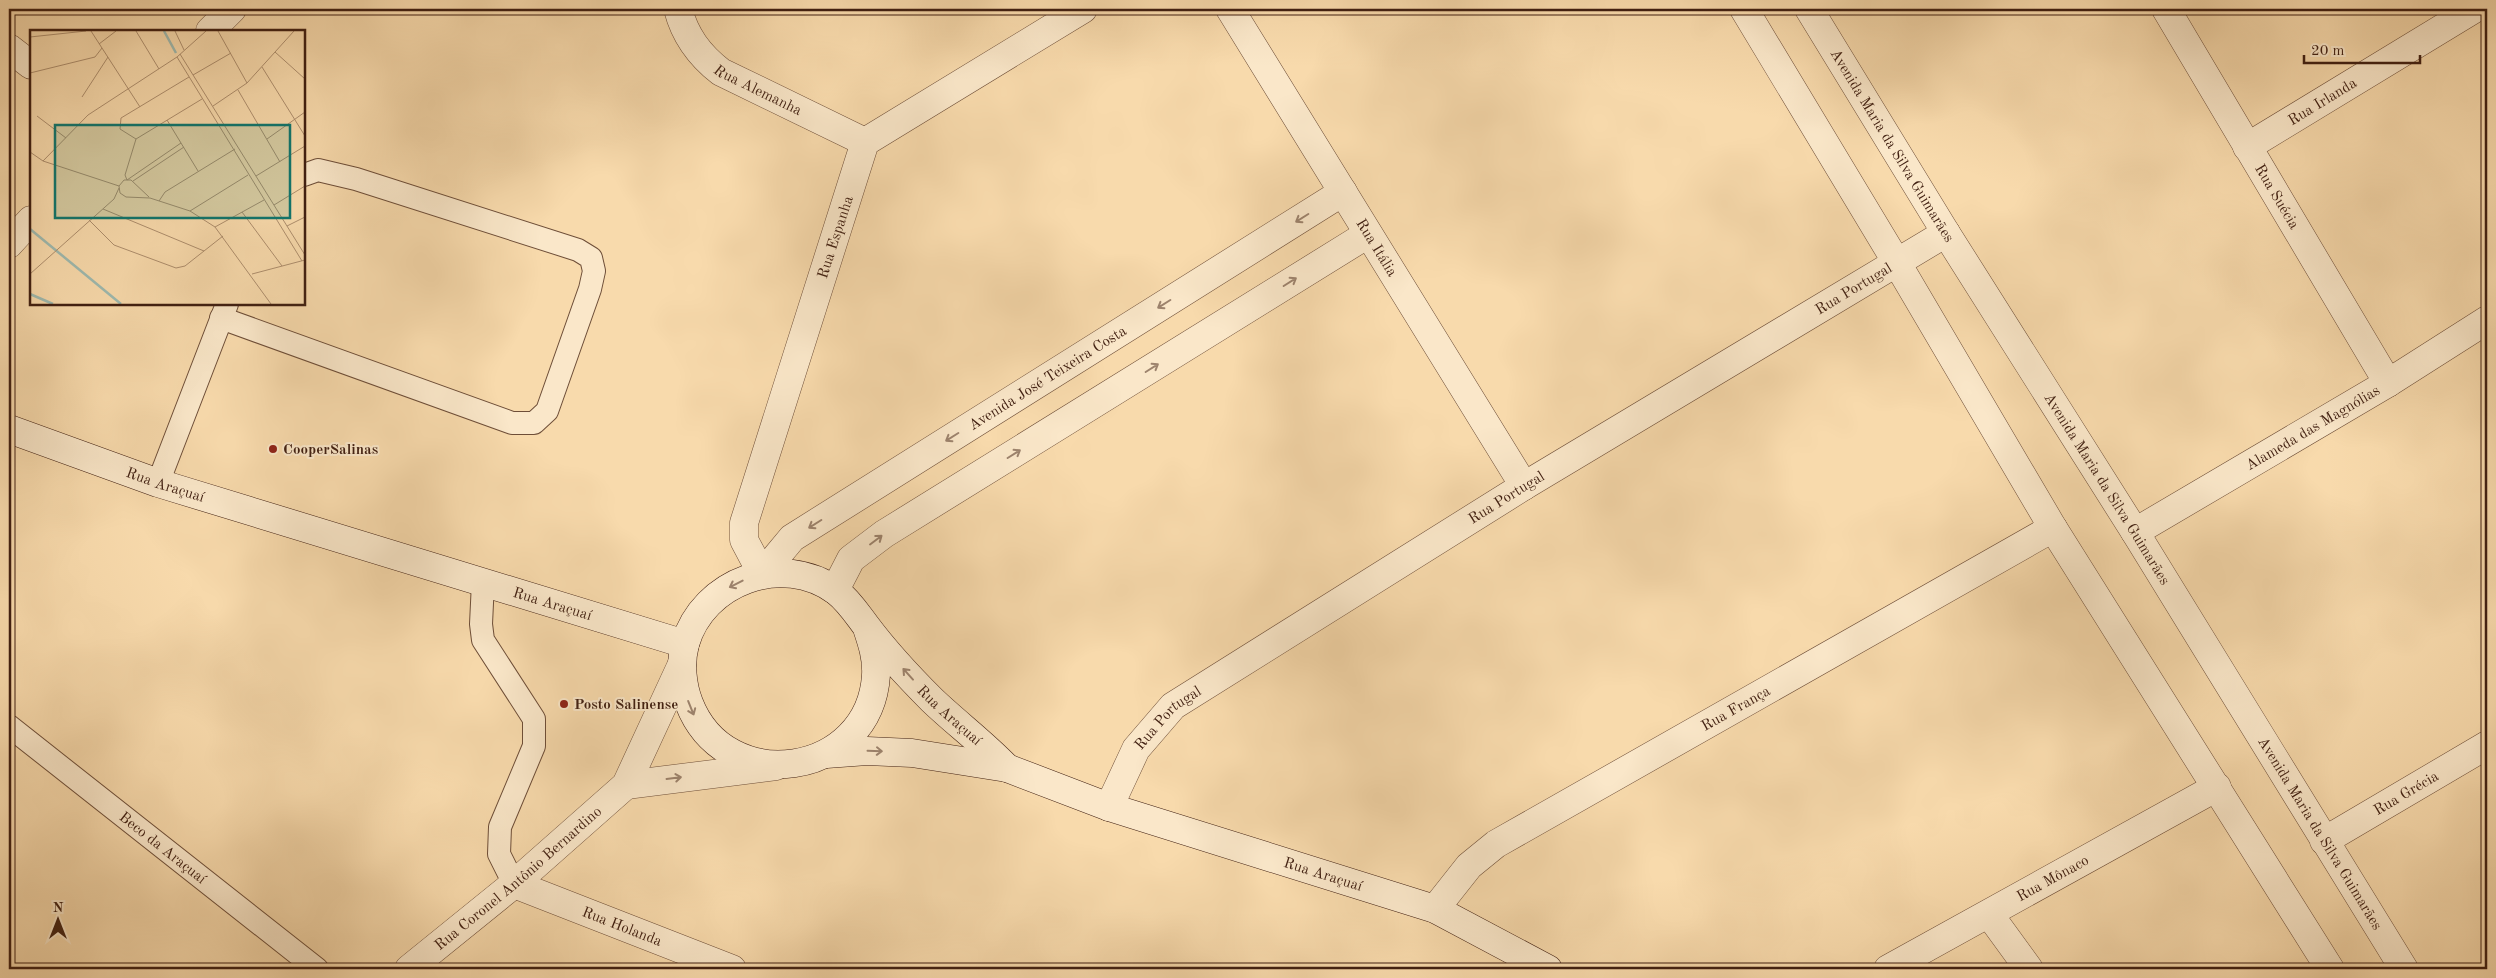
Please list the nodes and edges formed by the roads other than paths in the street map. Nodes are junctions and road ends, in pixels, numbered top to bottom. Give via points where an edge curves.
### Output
1 (232, 9) edge
2 (678, 9) edge
3 (1083, 9) edge
4 (1230, 9) edge
5 (1744, 9) edge
6 (1809, 9) edge
7 (2166, 9) edge
8 (2474, 9) edge
9 (211, 30) edge
10 (9, 48) edge
11 (30, 64) edge
12 (865, 142) junction
13 (2248, 147) junction
14 (305, 175) edge
15 (1343, 192) junction
16 (30, 221) edge
17 (1946, 233) junction
18 (1368, 234) junction
19 (9, 244) edge
20 (1898, 263) junction
21 (224, 311) edge
22 (2487, 320) edge
23 (2388, 383) junction
24 (9, 429) edge
25 (158, 483) junction
26 (1524, 486) junction
27 (2054, 528) junction
28 (2135, 532) junction
29 (762, 574) junction
30 (483, 582) junction
31 (835, 590) junction
32 (867, 628) junction
33 (684, 654) junction
34 (9, 726) edge
35 (2487, 745) edge
36 (826, 754) junction
37 (778, 766) junction
38 (1006, 768) junction
39 (626, 785) junction
40 (2217, 787) junction
41 (1110, 807) junction
42 (2324, 841) junction
43 (514, 884) junction
44 (1434, 909) junction
45 (1989, 914) junction
46 (317, 969) edge
47 (409, 969) edge
48 (732, 969) edge
49 (1548, 969) edge
50 (1888, 969) edge
51 (2029, 969) edge
52 (2330, 969) edge
53 (2404, 969) edge

1 - 9 street
2 - 12 street, Rua Alemanha via 692,43 721,72
3 - 12 street
4 - 15 street, Rua Itália
5 - 20 street
6 - 17 street, Avenida Maria da Silva Guimarães
7 - 13 street, Rua Suécia
8 - 13 street, Rua Irlanda
10 - 11 street
12 - 29 street, Rua Espanha via 744,523 744,540
13 - 23 street, Rua Suécia
14 - 21 lane via 318,170 356,179 578,250 591,258 594,271 590,289 547,411 534,423 512,423
15 - 18 street, Rua Itália
15 -> 29 street, Avenida José Teixeira Costa via 792,538
16 - 19 street
17 - 20 street, Rua Portugal
17 - 28 street, Avenida Maria da Silva Guimarães
18 - 26 street, Rua Itália
31 -> 18 street via 851,559 884,534
20 - 26 street, Rua Portugal
20 - 27 street
21 - 25 lane
22 - 23 street, Alameda das Magnólias
23 - 28 street, Alameda das Magnólias
24 - 25 street, Rua Araçuaí
25 - 30 street, Rua Araçuaí
26 - 41 street, Rua Portugal via 1173,706 1136,749
27 - 40 street
27 - 44 street, Rua França via 1496,844 1469,866
28 - 42 street, Avenida Maria da Silva Guimarães
29 - 31 street, Rua Araçuaí via 787,573 812,578
29 -> 33 street, Rua Araçuaí via 736,582 713,598 696,618
30 - 33 street, Rua Araçuaí
30 - 43 lane via 483,640 534,719 534,746 500,827 499,854
31 - 32 street, Rua Araçuaí via 853,607
32 - 36 street via 874,651 876,675 872,699 846,739
38 -> 32 street, Rua Araçuaí via 984,744 932,700
33 -> 37 street via 684,690 693,715 708,736 736,756
33 - 39 street, Rua Coronel Antônio Bernardino
34 - 46 lane, Beco da Araçuaí
35 - 42 street, Rua Grécia
36 - 37 street via 803,763
36 -> 38 street, Rua Araçuaí via 867,751 912,753
39 -> 37 street
38 - 41 street, Rua Araçuaí
39 - 43 street, Rua Coronel Antônio Bernardino
40 - 45 street, Rua Mônaco
40 - 52 street
41 - 44 street, Rua Araçuaí
42 - 53 street, Avenida Maria da Silva Guimarães
43 - 47 street, Rua Coronel Antônio Bernardino
43 - 48 street, Rua Holanda
44 - 49 street, Rua Araçuaí
45 - 50 street, Rua Mônaco
45 - 51 street

